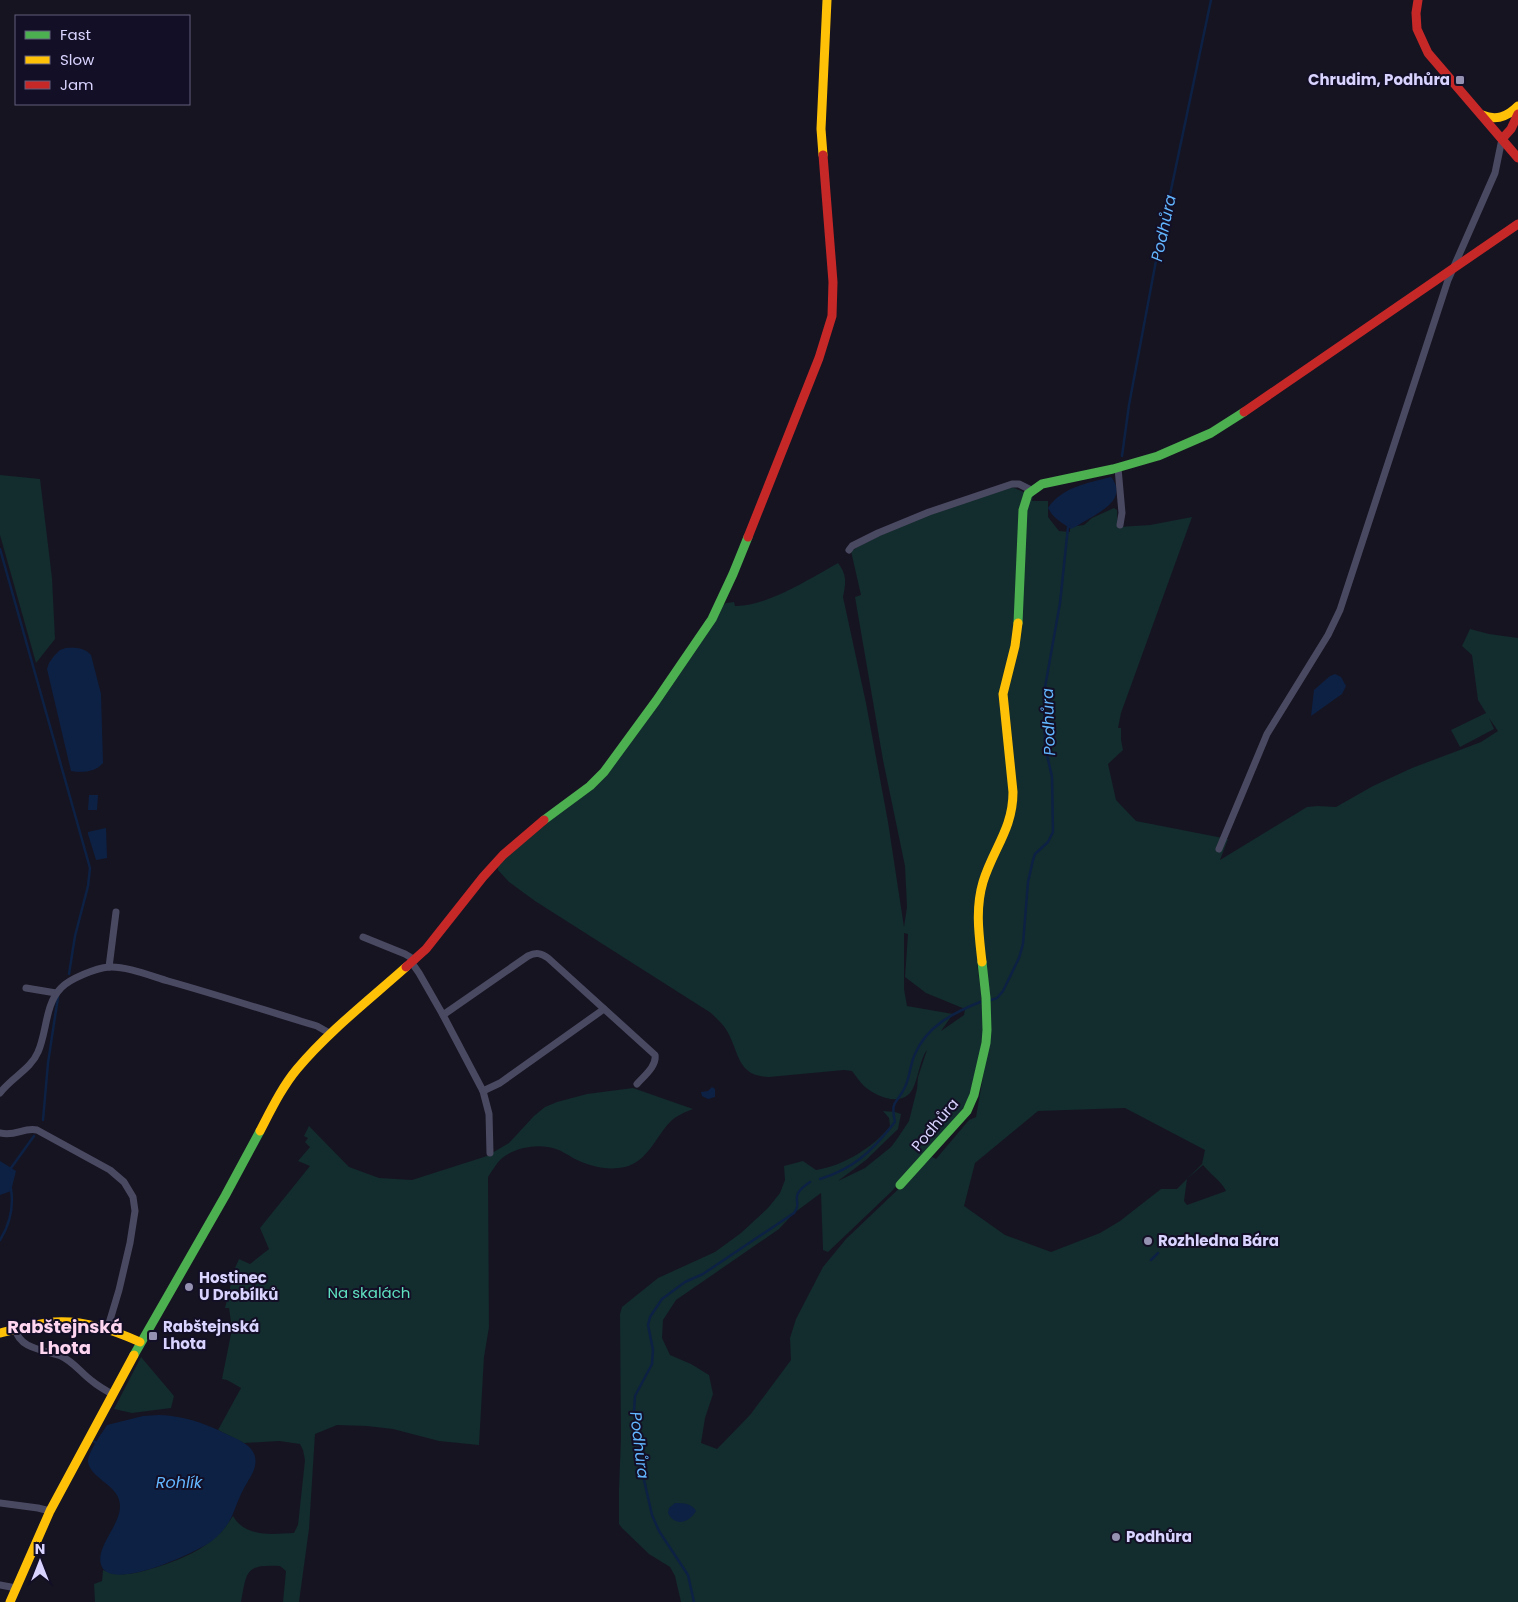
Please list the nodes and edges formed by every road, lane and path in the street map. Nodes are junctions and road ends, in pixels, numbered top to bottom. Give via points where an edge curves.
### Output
1 (827, 0) edge
2 (1418, 0) edge
3 (1518, 106) edge
4 (1480, 113) junction
5 (1518, 114) edge
6 (1502, 138) junction
7 (1518, 158) edge
8 (1518, 224) edge
9 (1453, 268) junction
10 (1118, 468) junction
11 (1031, 490) junction
12 (1120, 525) dead end
13 (849, 550) dead end
14 (1219, 849) dead end
15 (116, 912) dead end
16 (363, 937) dead end
17 (413, 962) junction
18 (109, 967) junction
19 (26, 988) dead end
20 (56, 993) junction
21 (604, 1009) junction
22 (443, 1014) junction
23 (330, 1034) junction
24 (637, 1084) dead end
25 (483, 1090) junction
26 (0, 1093) edge
27 (0, 1133) edge
28 (490, 1153) dead end
29 (900, 1185) dead end
30 (16, 1330) junction
31 (107, 1330) junction
32 (0, 1333) edge
33 (140, 1342) junction
34 (112, 1394) junction
35 (0, 1503) edge
36 (50, 1511) junction
37 (0, 1585) edge
38 (16, 1588) junction
39 (10, 1602) edge

1 - 17 main road via 821,129 833,282 832,316 820,358 733,574 705,631 604,772 502,855
2 - 4 main road via 1416,24 1422,42 1439,67
3 - 4 main road via 1509,115 1497,118
4 - 6 main road
5 - 6 main road via 1511,130
6 - 7 main road
6 - 9 street via 1496,173
8 - 9 main road
9 - 10 main road via 1222,427 1171,452
9 - 14 street via 1340,610 1267,734
10 - 11 main road via 1042,484
10 - 12 street
11 - 13 street via 1012,484 955,502 878,533
11 - 29 main road, Podhůra via 1025,498 1023,510 1016,639 1003,694 1013,808 983,882 977,914 986,998 986,1043 967,1111
15 - 18 street
16 - 17 street via 406,954
17 - 22 street
17 - 23 main road
18 - 20 street via 67,983
18 - 23 street via 190,987 317,1026
19 - 20 street
20 - 26 street via 36,1056
21 - 22 street via 548,958 536,953
21 - 24 street via 655,1055 653,1066
21 - 25 street via 500,1083
22 - 25 street
23 - 33 main road via 309,1053 288,1080
25 - 28 street via 489,1114
27 - 31 street via 12,1135 37,1130 102,1165 118,1176 129,1190 134,1204 134,1223
30 - 31 main road via 60,1322
30 - 32 main road
30 - 34 street via 21,1341 70,1361
31 - 33 main road
33 - 34 main road
34 - 36 main road
35 - 36 street
36 - 38 main road
37 - 38 street
38 - 39 main road

